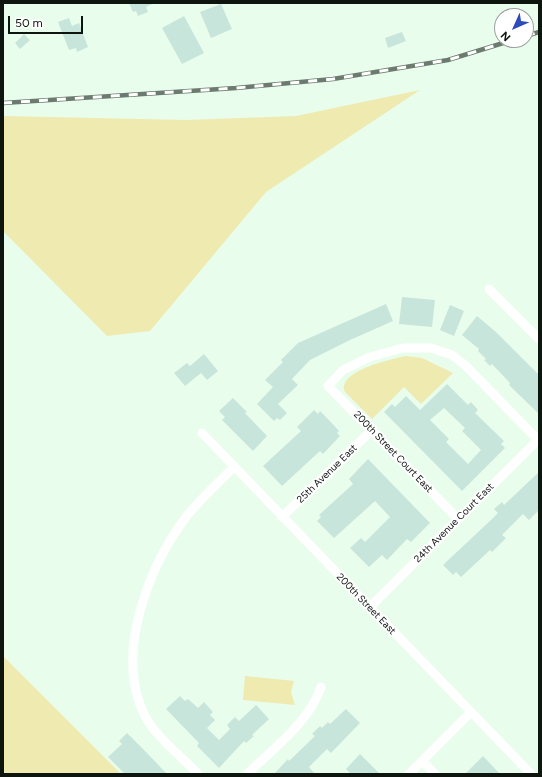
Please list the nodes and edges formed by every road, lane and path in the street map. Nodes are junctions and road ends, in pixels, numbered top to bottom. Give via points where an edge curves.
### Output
1 (489, 289) dead end
2 (539, 339) edge
3 (372, 430) junction
4 (202, 433) dead end
5 (539, 439) edge
6 (234, 467) junction
7 (282, 517) junction
8 (458, 519) junction
9 (370, 607) junction
10 (321, 687) dead end
11 (471, 712) junction
12 (422, 761) junction
13 (198, 774) edge
14 (247, 774) edge
15 (409, 774) edge
16 (435, 774) edge
17 (531, 774) edge

1 - 2 street
3 - 5 street, 200th Street Court East via 328,386 343,370 370,357 403,348 431,348 452,355 466,366
3 - 7 street, 25th Avenue East
3 - 8 street, 200th Street Court East
4 - 6 street, 200th Street East
5 - 8 street, 24th Avenue Court East
6 - 7 street, 200th Street East
6 - 13 street via 187,516 161,558 144,596 137,626 135,688 145,716 152,727
7 - 9 street, 200th Street East
8 - 9 street, 24th Avenue Court East
9 - 11 street, 200th Street East
10 - 14 street via 318,699 307,715
11 - 12 street
11 - 17 street, 200th Street East
12 - 15 street
12 - 16 street

